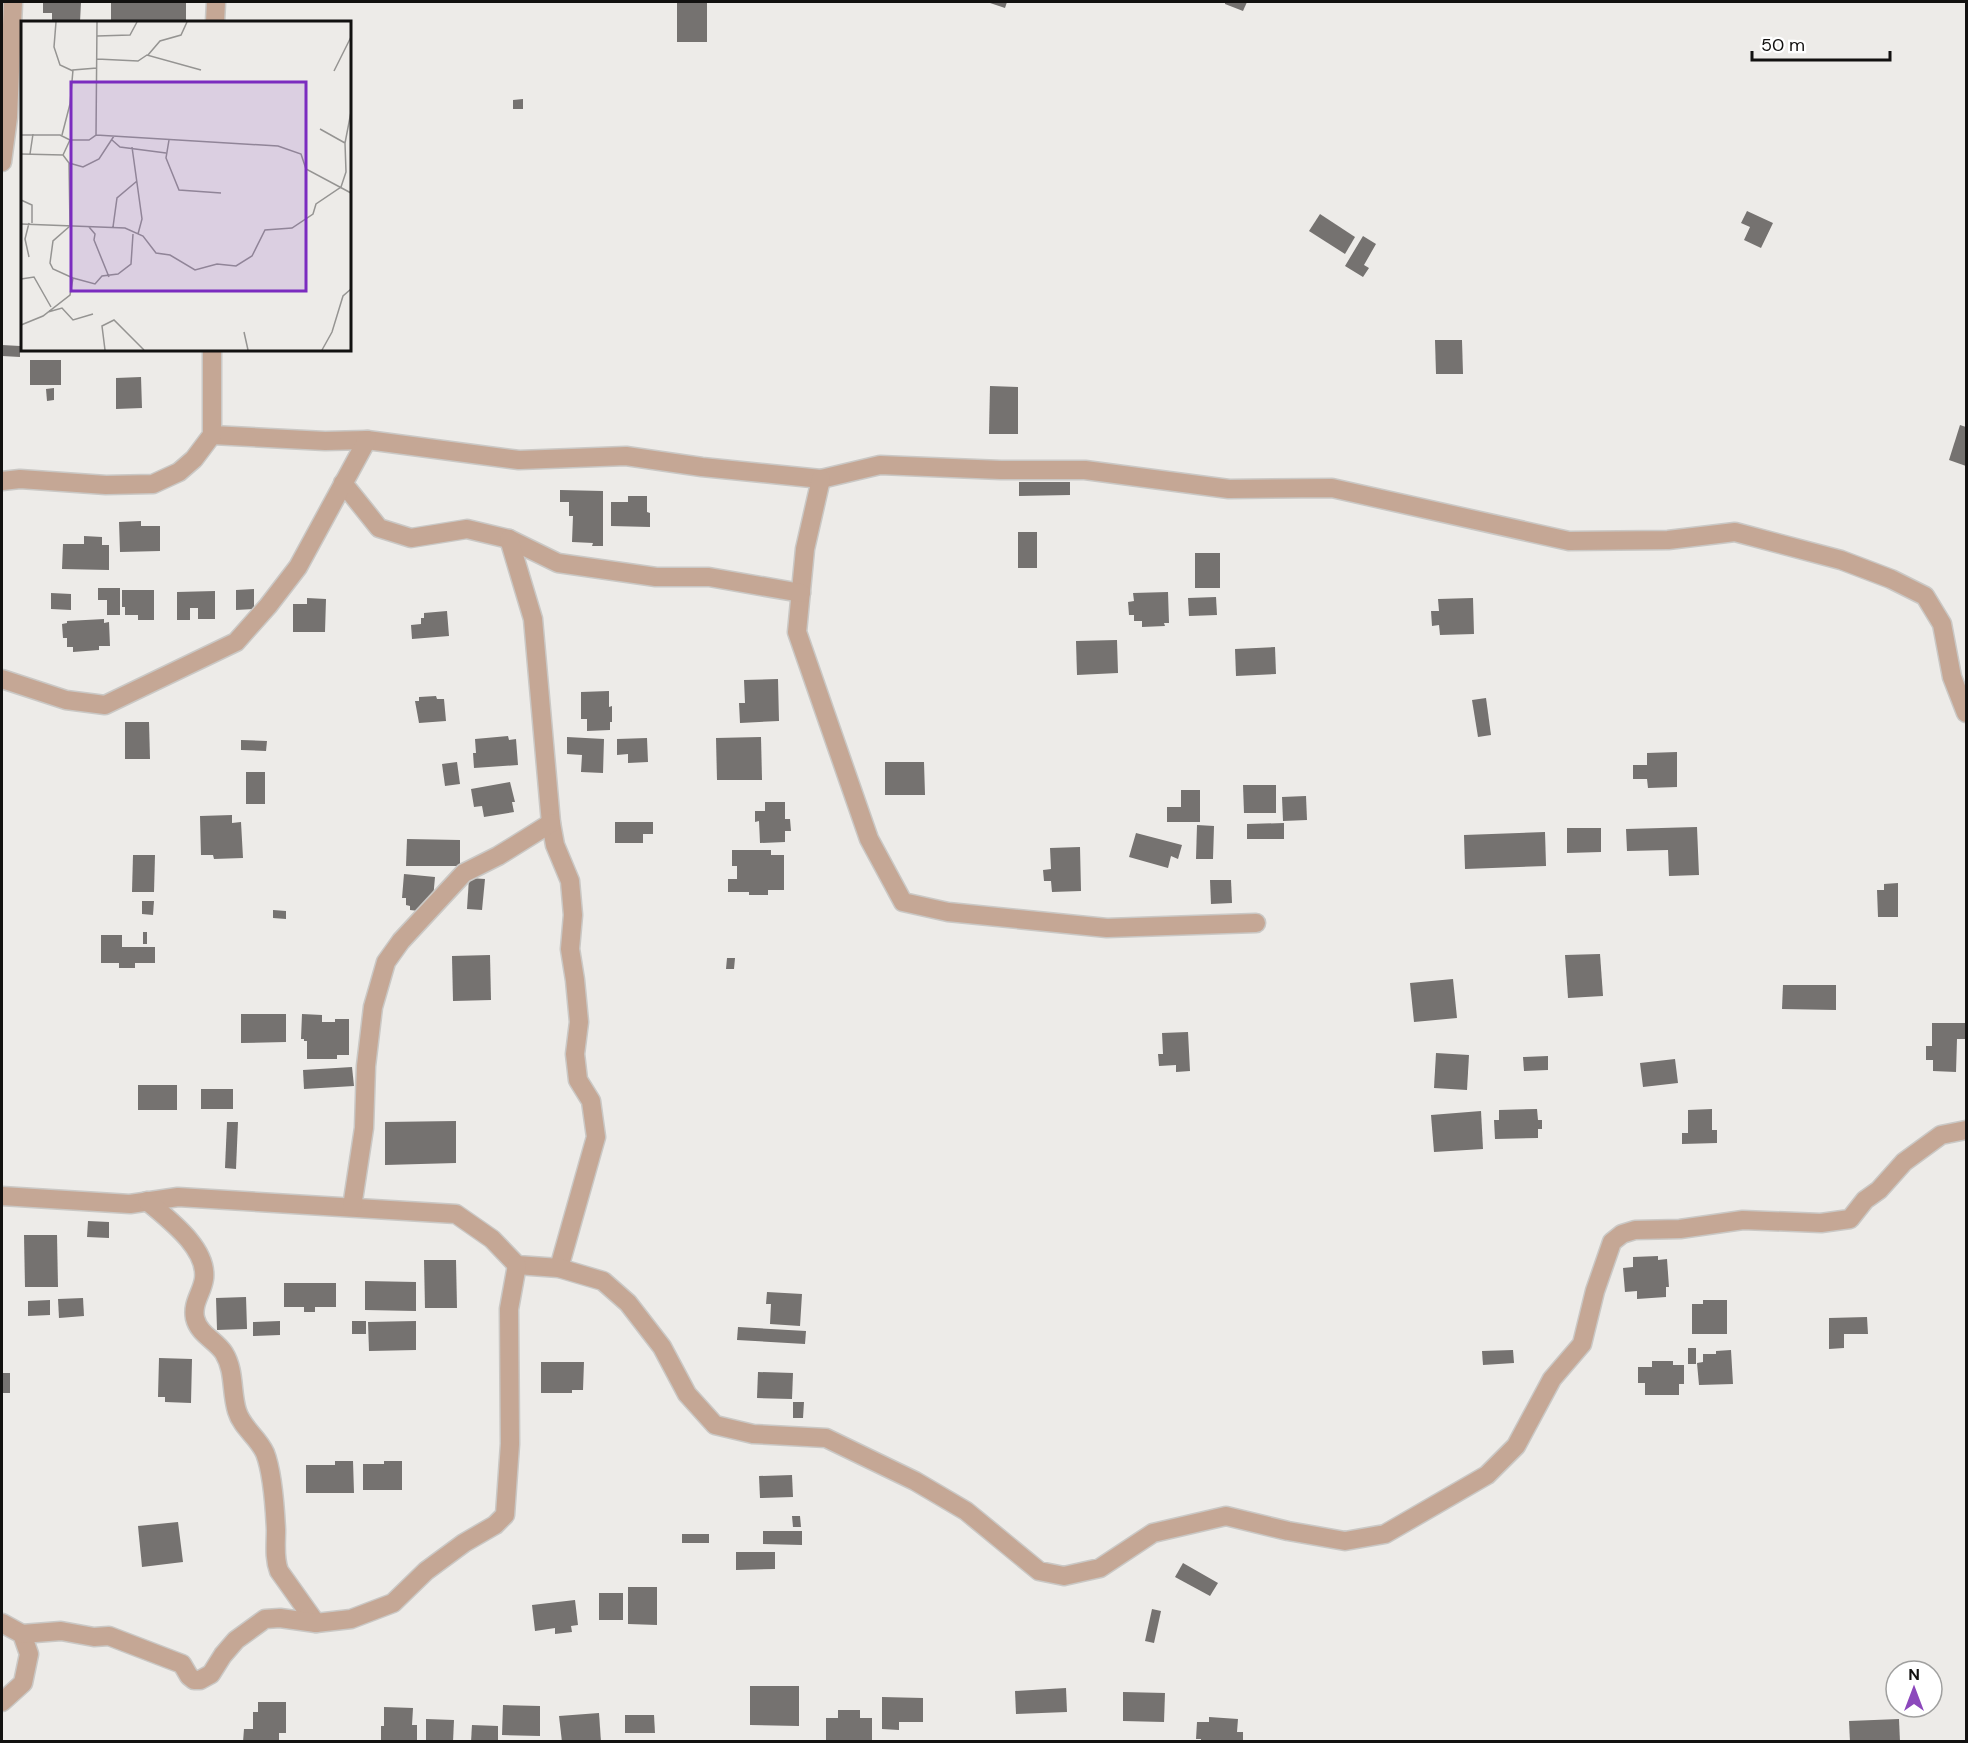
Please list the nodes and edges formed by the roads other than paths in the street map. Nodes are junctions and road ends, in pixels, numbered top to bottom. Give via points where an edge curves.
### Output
1 (13, 2) edge
2 (216, 2) edge
3 (216, 21) edge
4 (2, 162) edge
5 (212, 351) edge
6 (213, 435) junction
7 (367, 440) junction
8 (821, 479) junction
9 (2, 481) edge
10 (343, 483) junction
11 (509, 539) junction
12 (801, 593) junction
13 (2, 679) edge
14 (1966, 713) edge
15 (551, 823) junction
16 (1256, 923) dead end
17 (1966, 1130) edge
18 (2, 1196) edge
19 (147, 1201) junction
20 (352, 1207) junction
21 (517, 1264) junction
22 (559, 1268) junction
23 (2, 1623) edge
24 (316, 1623) junction
25 (22, 1634) junction
26 (2, 1702) edge

1 - 4 street
2 - 3 street
5 - 6 street
6 - 7 street
6 - 9 street via 180,472 153,484
7 - 8 street via 519,460 626,456
7 - 10 street
8 - 12 street via 805,549
8 - 14 street via 880,465 1085,470 1229,489 1332,488 1569,542 1668,540 1735,532 1841,560 1925,596 1942,624 1952,676
10 - 11 street via 379,528 411,537 467,529
10 - 13 street via 298,567 236,642 105,705 66,700
11 - 12 street via 558,563 656,578 709,578
11 - 15 street via 533,619
12 - 16 street via 797,632 869,839 903,902 948,912 1107,928
15 - 20 street via 464,873 401,940 386,962 373,1007 364,1128
15 - 22 street via 555,845 570,881 570,949 579,1022 575,1054 578,1080 591,1101 596,1137
17 - 22 street via 1941,1135 1904,1162 1850,1218 1821,1223 1743,1220 1622,1234 1612,1242 1582,1344 1552,1380 1516,1446 1487,1475 1385,1534 1345,1541 1226,1516 1153,1533 1100,1568 1064,1576 1039,1571 966,1511 915,1481 826,1438 753,1434 715,1425 687,1394 662,1347 628,1303 603,1281
18 - 19 street via 130,1204
19 - 20 street via 178,1197
19 - 24 street via 178,1227 205,1264 204,1281 194,1304 195,1319 200,1330 224,1352 236,1411 264,1450 276,1562
20 - 21 street via 456,1214 492,1239
21 - 22 street
21 - 24 street via 509,1309 510,1444 505,1515 426,1571 393,1603 351,1619
23 - 25 street
24 - 25 street via 265,1619 236,1640 211,1674 200,1680 189,1676 182,1664 109,1636 61,1631
25 - 26 street via 29,1654 23,1683

